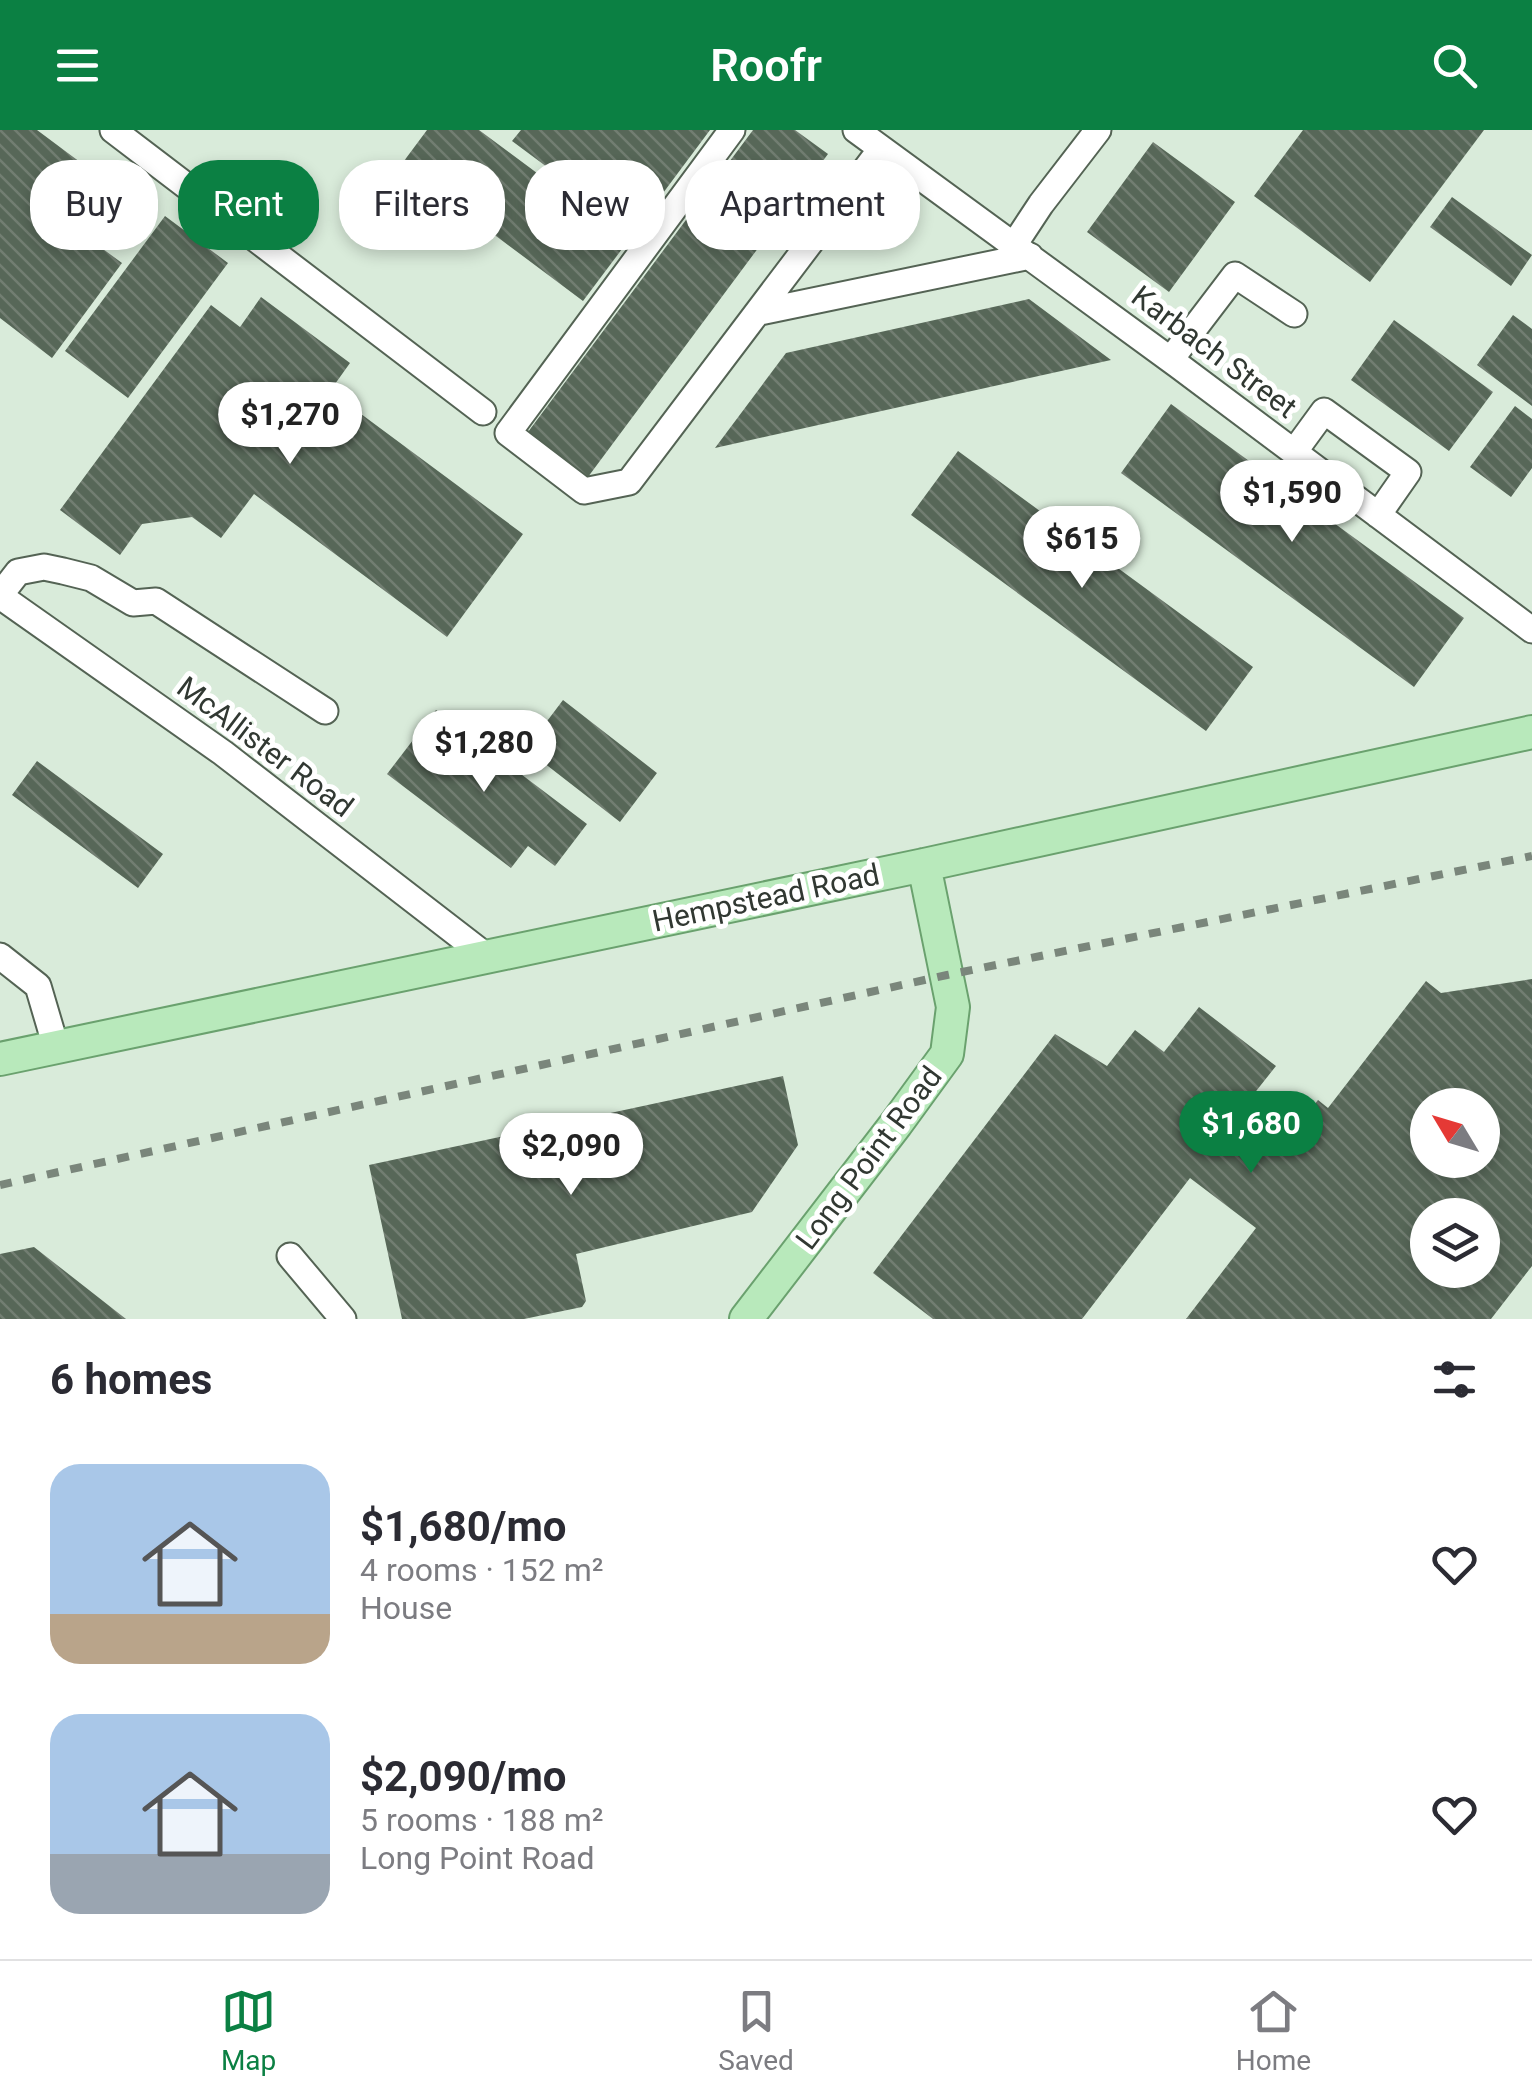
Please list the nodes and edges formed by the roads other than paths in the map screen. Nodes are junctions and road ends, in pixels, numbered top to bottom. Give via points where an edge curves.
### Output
1 (112, 130) edge
2 (732, 130) edge
3 (856, 130) edge
4 (1098, 130) edge
5 (881, 149) junction
6 (1022, 251) junction
7 (760, 312) junction
8 (1294, 314) dead end
9 (1170, 359) junction
10 (483, 412) dead end
11 (1294, 452) junction
12 (1378, 514) junction
13 (0, 596) edge
14 (1532, 630) edge
15 (325, 711) dead end
16 (1532, 732) edge
17 (924, 865) junction
18 (0, 956) edge
19 (486, 956) junction
20 (11, 976) edge
21 (56, 1047) junction
22 (0, 1059) edge
23 (290, 1256) dead end
24 (342, 1319) edge
25 (746, 1319) edge

1 - 10 street
2 - 7 street via 508,434 584,491 629,482
3 - 5 street, Karbach Street
4 - 6 street via 1041,204
5 - 6 street, Karbach Street
5 - 7 street
6 - 7 street
6 - 9 street, Karbach Street
8 - 9 street via 1235,275
9 - 11 street, Karbach Street
11 - 12 street, Karbach Street
11 - 12 street via 1324,411 1408,472
12 - 14 street, Karbach Street
13 - 15 street via 18,572 44,567 91,578 134,604 156,600
13 - 19 street, McAllister Road via 224,754
16 - 17 main road, Hempstead Road
17 - 19 main road, Hempstead Road
17 - 25 main road, Long Point Road via 953,1007 947,1054
18 - 20 street
19 - 21 main road, Hempstead Road
20 - 21 street via 38,986
21 - 22 main road, Hempstead Road
23 - 24 street

